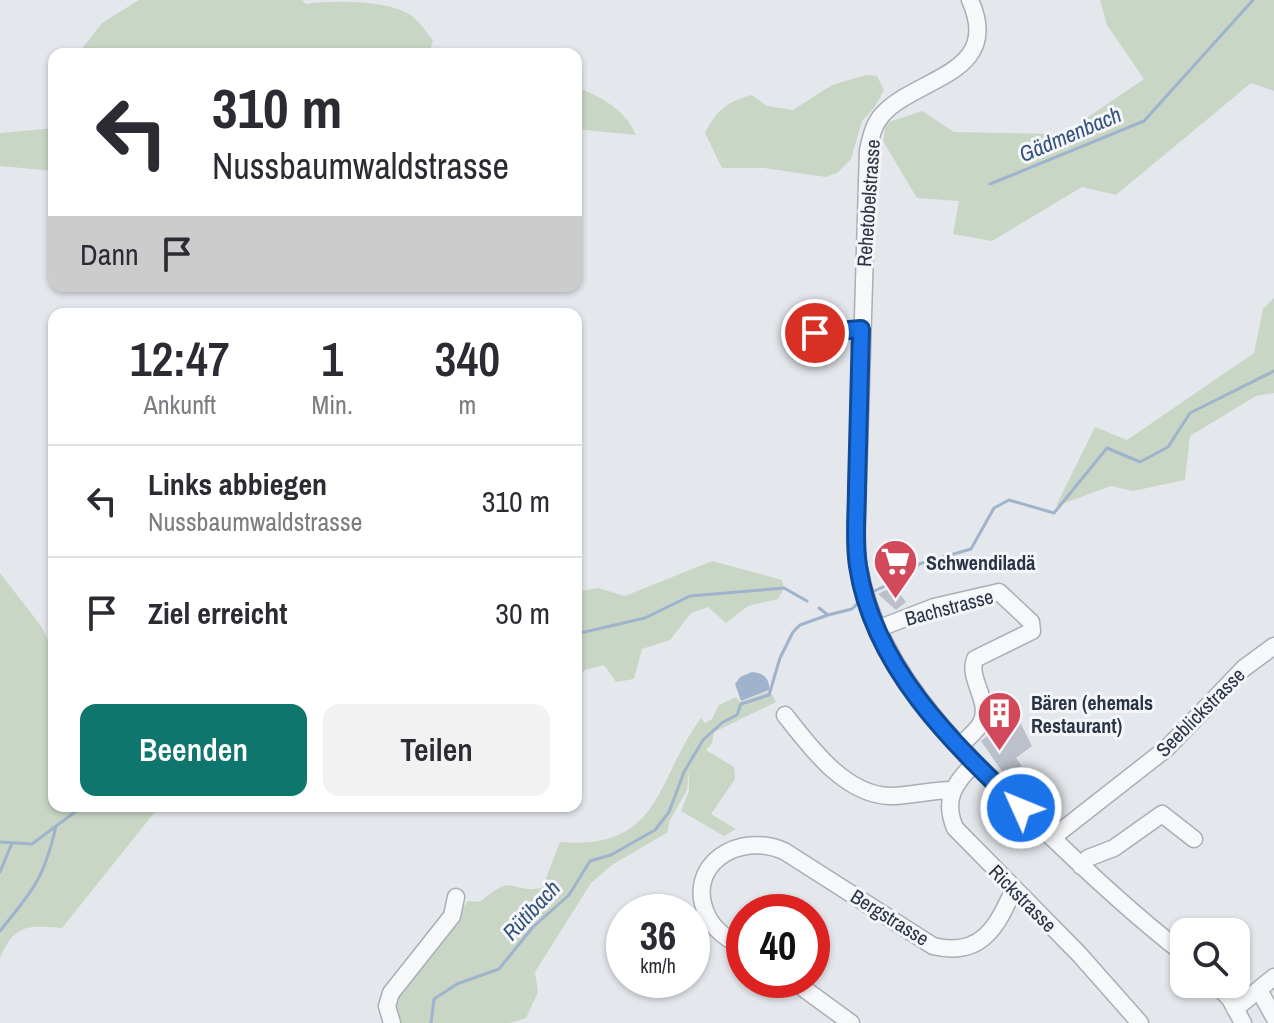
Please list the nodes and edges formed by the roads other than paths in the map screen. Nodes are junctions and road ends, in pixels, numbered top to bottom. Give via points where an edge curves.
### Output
1 (970, 0) edge
2 (861, 329) junction
3 (796, 338) dead end
4 (877, 629) junction
5 (1274, 646) edge
6 (785, 715) dead end
7 (959, 747) junction
8 (974, 764) junction
9 (952, 790) junction
10 (1052, 838) junction
11 (1194, 839) dead end
12 (1081, 866) junction
13 (1014, 889) junction
14 (456, 897) dead end
15 (726, 937) edge
16 (1170, 942) edge
17 (1274, 977) edge
18 (1259, 990) junction
19 (817, 998) edge
20 (1226, 998) edge
21 (1239, 1016) edge
22 (1274, 1017) edge
23 (392, 1023) edge
24 (851, 1023) edge
25 (1140, 1023) edge

1 - 2 street, Rehetobelstrasse via 977,27 966,58 950,74 891,107 872,132
2 - 3 street
2 - 4 street, Rehetobelstrasse via 856,549
4 - 7 street, Rehetobelstrasse via 915,694
4 - 7 street, Bachstrasse via 934,607 999,592 1031,622 1032,631 975,659 972,667 983,712 981,723
5 - 10 street, Seeblickstrasse via 1244,668 1167,748
6 - 9 street via 812,750 862,789 887,796
7 - 8 street, Rehetobelstrasse
8 - 9 street
8 - 10 street, Rehetobelstrasse
9 - 13 street, Rickstrasse via 955,828
10 - 12 street, Rehetobelstrasse
11 - 12 street via 1162,814
12 - 16 street, Rehetobelstrasse
13 - 15 street, Bergstrasse via 993,931 949,950 933,946 784,851 749,843 716,860 703,884 707,916
13 - 25 street, Rickstrasse
14 - 23 street via 452,916 391,993 387,1006
17 - 18 street
18 - 21 street
18 - 22 street
19 - 24 street
20 - 21 street

